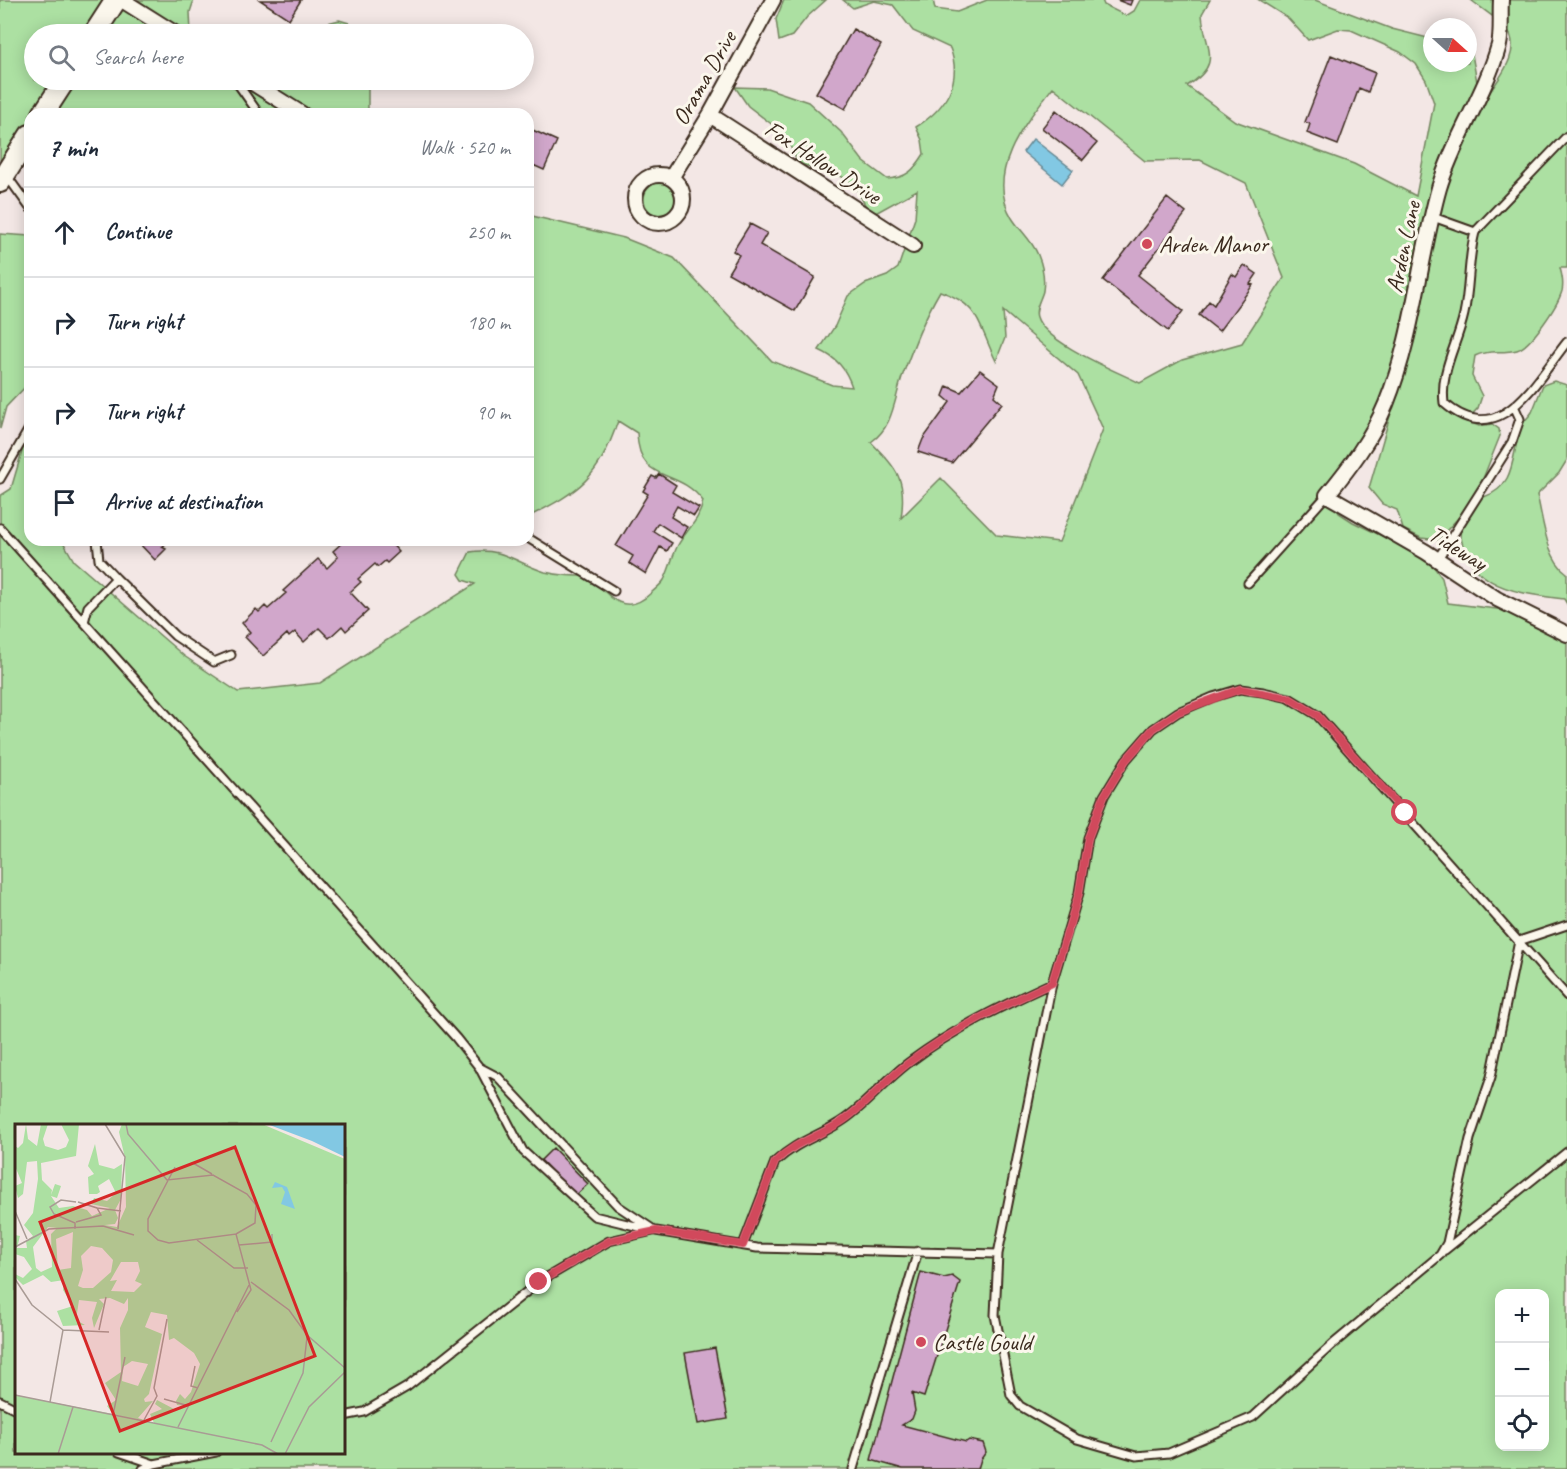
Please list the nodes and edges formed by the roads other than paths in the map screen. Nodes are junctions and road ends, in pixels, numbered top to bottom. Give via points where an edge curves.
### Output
1 (116, 0) edge
2 (122, 0) edge
3 (773, 0) edge
4 (1501, 0) edge
5 (100, 24) edge
6 (160, 24) edge
7 (59, 90) edge
8 (242, 90) edge
9 (264, 90) edge
10 (47, 108) edge
11 (255, 108) edge
12 (292, 108) edge
13 (710, 115) junction
14 (1567, 136) edge
15 (24, 145) edge
16 (3, 178) edge
17 (671, 178) dead end
18 (24, 201) edge
19 (1433, 217) junction
20 (1475, 232) junction
21 (912, 246) dead end
22 (1567, 342) edge
23 (1515, 408) junction
24 (24, 437) edge
25 (0, 479) edge
26 (1326, 495) junction
27 (0, 528) edge
28 (534, 542) edge
29 (98, 546) edge
30 (1437, 560) junction
31 (116, 578) junction
32 (1248, 583) dead end
33 (614, 591) dead end
34 (84, 622) junction
35 (1567, 634) edge
36 (231, 655) dead end
37 (1567, 925) edge
38 (1519, 941) junction
39 (1052, 983) junction
40 (1567, 996) edge
41 (479, 1066) junction
42 (1567, 1152) edge
43 (656, 1231) junction
44 (743, 1245) junction
45 (918, 1251) junction
46 (998, 1254) junction
47 (1440, 1255) junction
48 (0, 1401) edge
49 (15, 1408) edge
50 (345, 1416) edge
51 (125, 1454) edge
52 (206, 1454) edge
53 (154, 1464) junction
54 (143, 1469) edge
55 (853, 1469) edge

1 - 5 main road
2 - 6 street
3 - 13 street, Orama Drive
4 - 19 street, Arden Lane via 1500,43 1483,91 1439,187
7 - 10 main road
8 - 11 lane
9 - 12 street
13 - 17 street, Orama Drive
13 - 21 street, Fox Hollow Drive
14 - 20 lane
15 - 16 main road
16 - 18 lane
19 - 20 lane
19 - 26 street, Arden Lane via 1403,347 1385,405 1358,457
20 - 23 lane via 1464,315 1442,384 1444,403 1460,417 1478,421 1494,419
22 - 23 lane
23 - 30 lane via 1521,419 1512,442
24 - 25 lane
26 - 30 street, Tideway
26 - 32 lane
27 - 34 lane
28 - 33 lane
29 - 31 lane via 99,560
30 - 35 street, Tideway via 1497,599
31 - 34 lane via 88,607
31 - 36 lane via 194,651 214,662
34 - 41 lane
37 - 38 lane
38 - 39 lane via 1317,715 1289,698 1240,689 1178,712 1153,729 1126,760 1104,796 1088,838 1079,893
38 - 40 lane
38 - 47 lane via 1491,1077 1470,1139 1451,1228
39 - 44 lane via 960,1026 909,1062 839,1123 800,1141 781,1156 775,1162
39 - 46 lane
41 - 43 lane via 498,1077 618,1206
41 - 43 lane via 523,1151 594,1216
42 - 47 lane
43 - 44 lane
43 - 50 lane via 609,1241 539,1282 407,1388 364,1412
44 - 45 lane
45 - 46 lane
45 - 55 lane
46 - 47 lane via 995,1315 1011,1395 1020,1406 1077,1439 1136,1456 1169,1453 1253,1417
48 - 49 lane
51 - 53 lane
52 - 53 lane
53 - 54 lane

